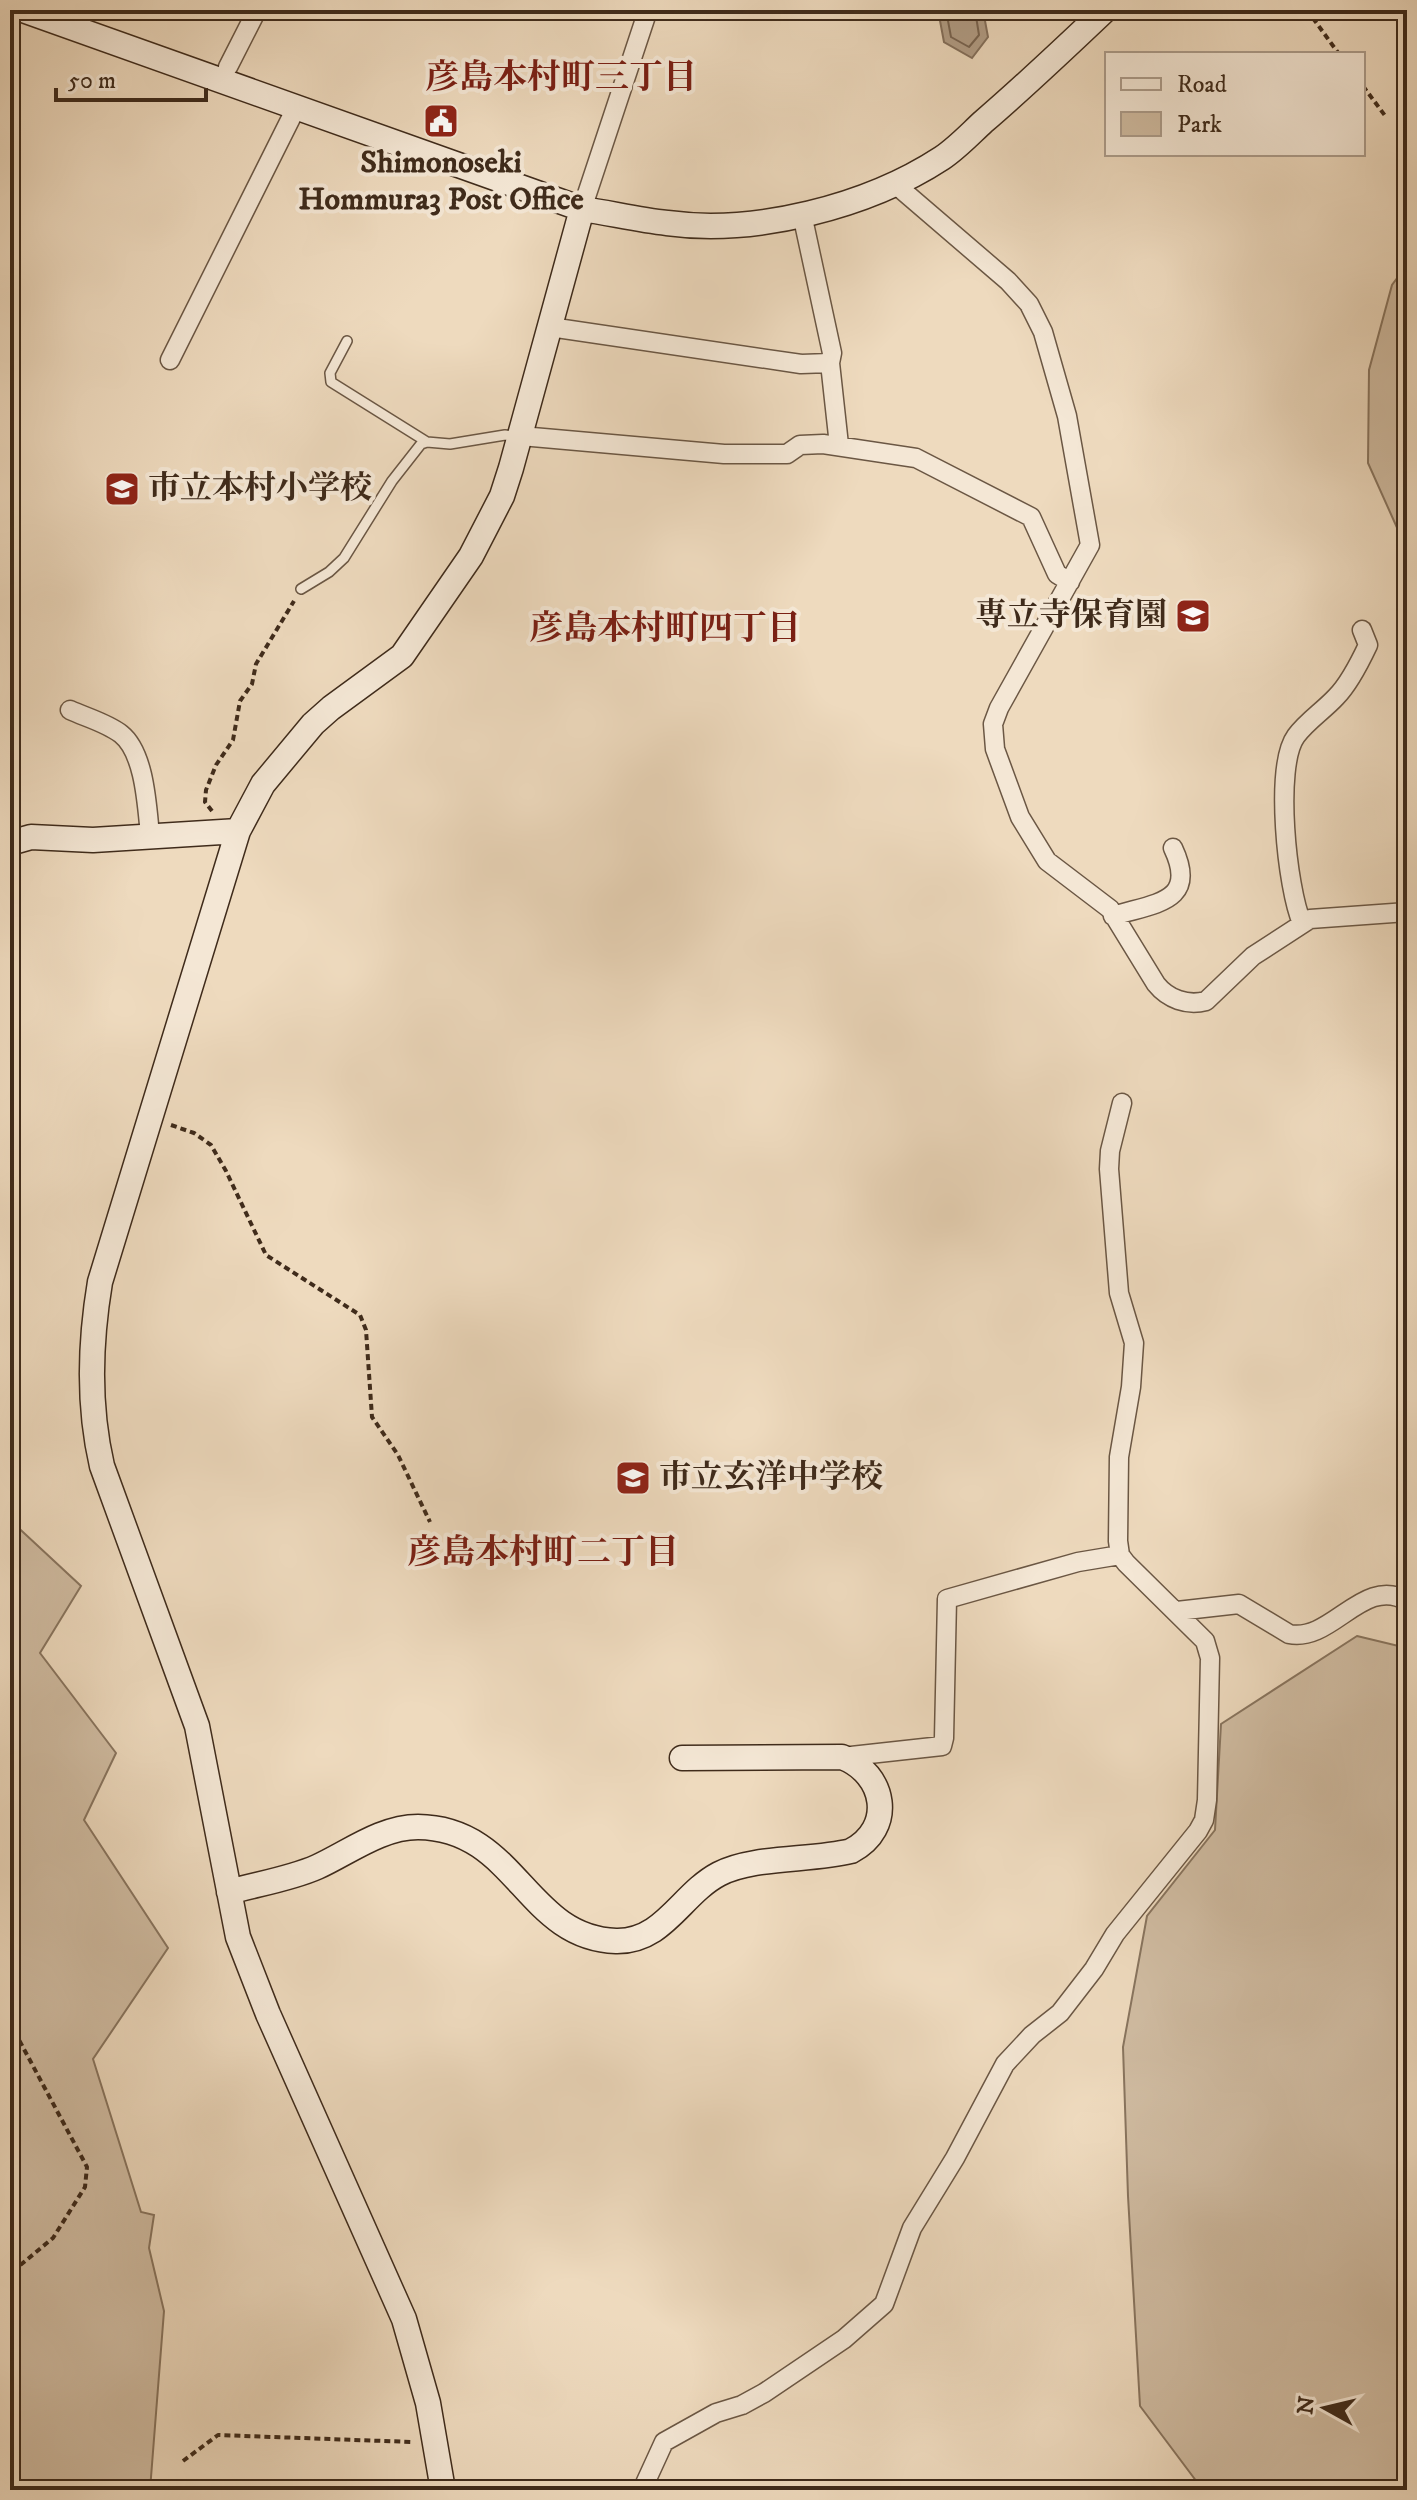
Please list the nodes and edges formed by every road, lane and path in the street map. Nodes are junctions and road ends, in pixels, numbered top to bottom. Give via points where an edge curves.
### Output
1 (23, 10) edge
2 (257, 10) edge
3 (648, 10) edge
4 (1105, 10) edge
5 (1307, 10) edge
6 (1338, 52) edge
7 (228, 67) dead end
8 (1365, 89) edge
9 (296, 108) junction
10 (1386, 117) dead end
11 (895, 184) junction
12 (582, 209) junction
13 (802, 214) junction
14 (550, 327) junction
15 (347, 341) dead end
16 (170, 360) dead end
17 (830, 363) junction
18 (521, 436) junction
19 (427, 442) junction
20 (839, 445) junction
21 (1070, 582) junction
22 (301, 589) joint
23 (1362, 630) dead end
24 (70, 710) dead end
25 (217, 811) dead end
26 (238, 831) junction
27 (150, 835) junction
28 (10, 843) edge
29 (1173, 848) dead end
30 (1407, 912) edge
31 (1113, 916) junction
32 (1302, 923) junction
33 (1122, 1103) dead end
34 (150, 1117) junction
35 (430, 1522) dead end
36 (1120, 1555) junction
37 (1403, 1594) edge
38 (1177, 1611) junction
39 (842, 1757) junction
40 (682, 1758) dead end
41 (229, 1892) junction
42 (10, 2023) edge
43 (10, 2280) edge
44 (435, 2443) junction
45 (183, 2461) dead end
46 (10, 2481) edge
47 (36, 2490) edge
48 (443, 2490) edge
49 (642, 2490) edge

1 - 9 street
2 - 7 street
3 - 12 street
4 - 11 street via 943,157
5 - 6 path
8 - 10 path
9 - 12 street
9 - 16 street
11 - 13 street
11 - 21 street via 1008,281 1037,318 1067,416 1091,537
12 - 13 street via 705,226
12 - 14 street
13 - 17 street
14 - 17 street via 801,364
14 - 18 street
15 - 19 lane via 330,373 331,382
17 - 20 street
18 - 19 lane
18 - 20 street via 724,454 787,454 800,445
18 - 26 street via 502,496 455,582 420,632 393,665 313,724 263,784
19 - 22 lane via 392,481 344,558
20 - 21 street via 916,458 1021,510 1036,523 1057,574
21 - 31 street via 999,708 993,736 1020,817 1047,861
22 - 25 path via 256,664 252,684 240,701 233,740 206,790 209,810
23 - 32 street via 1368,645 1340,694 1306,725 1287,754 1287,835
24 - 27 street via 121,734 130,745 145,790
26 - 27 street
26 - 34 street
27 - 28 street via 93,840 31,837
29 - 31 street via 1181,870 1180,889 1172,898
30 - 32 street via 1319,917
31 - 32 street via 1162,991 1196,1004
33 - 36 street via 1109,1169 1117,1282 1134,1343 1119,1457
34 - 35 path via 211,1145 266,1255 360,1315 366,1330 372,1417 398,1455
34 - 41 street via 95,1312 91,1347 98,1449 197,1726
36 - 38 street
36 - 39 street via 947,1599 942,1746
37 - 38 street via 1372,1597 1305,1635 1289,1634 1239,1604
38 - 49 street via 1205,1641 1210,1658 1207,1800 1198,1831 1123,1923 1060,2013 1005,2064 912,2228 884,2304 844,2339 764,2393 664,2442
39 - 40 street
39 - 41 street via 868,1774 880,1799 875,1827 861,1845 836,1855 723,1871 658,1928 632,1941 568,1929 490,1851 436,1829 391,1832 314,1868
41 - 44 street via 238,1937 262,2001 404,2319
42 - 43 path via 87,2167 85,2187 53,2238
44 - 45 path via 218,2435
44 - 48 street
46 - 47 path

